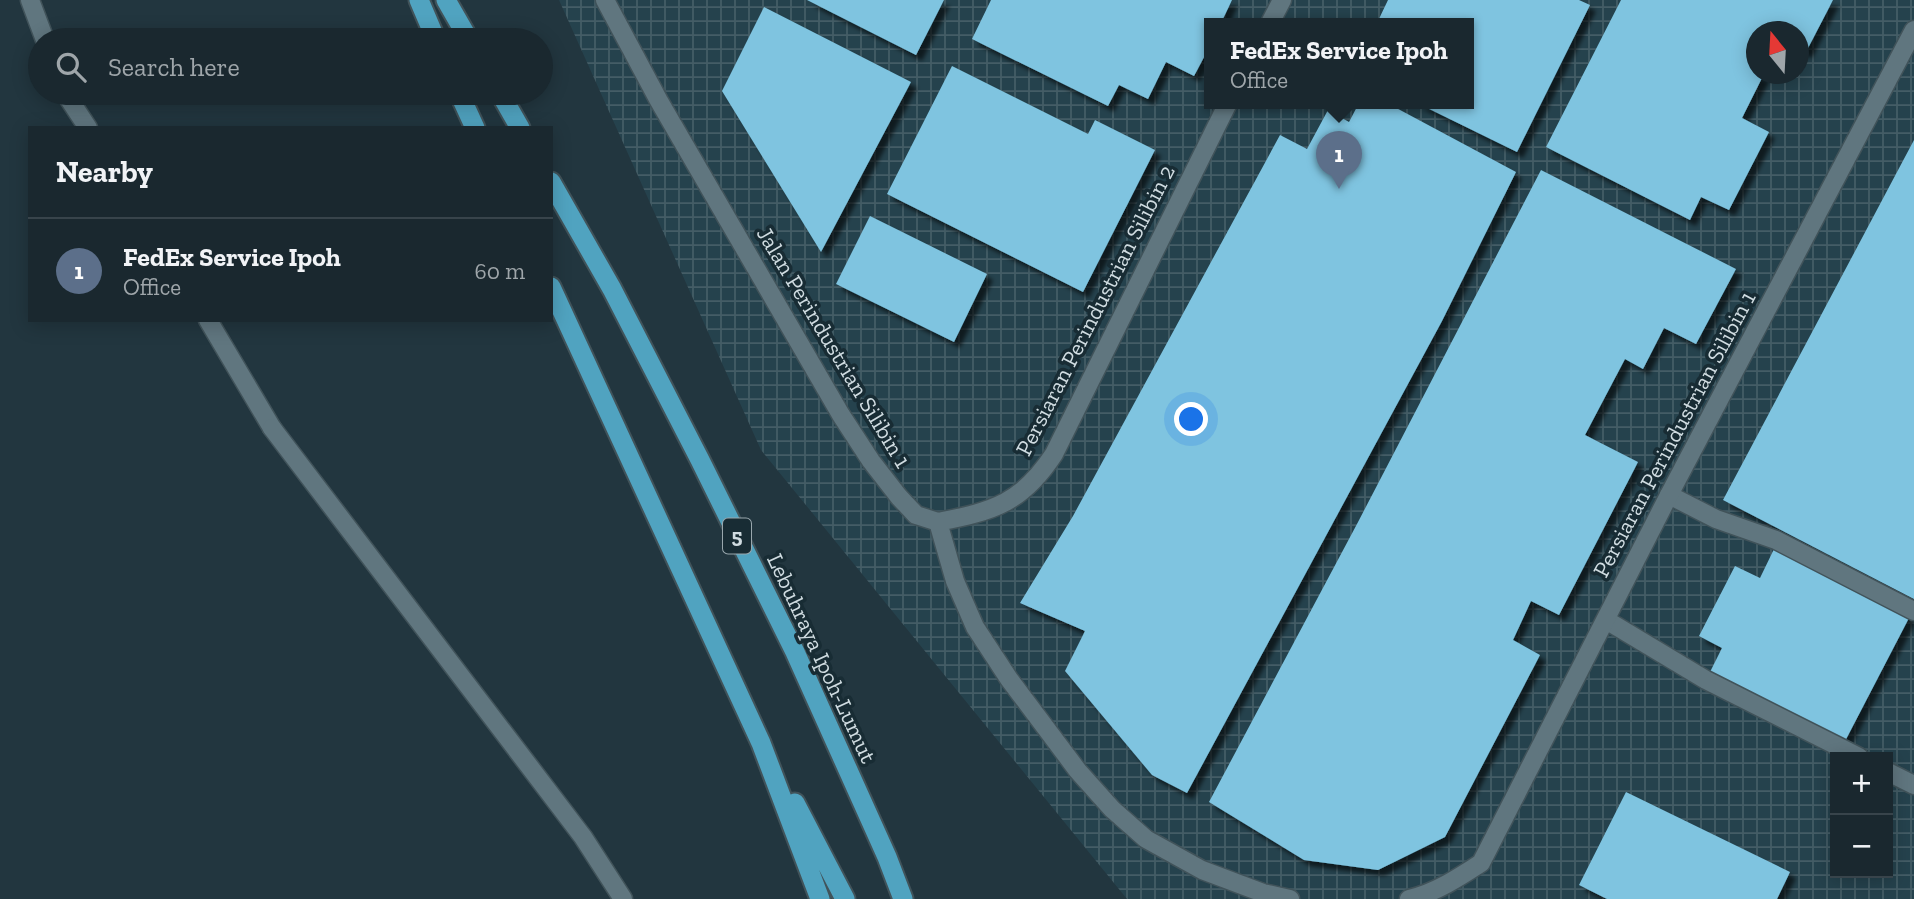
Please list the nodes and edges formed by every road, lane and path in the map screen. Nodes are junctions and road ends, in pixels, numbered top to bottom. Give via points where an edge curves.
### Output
1 (30, 0) edge
2 (419, 0) edge
3 (446, 0) edge
4 (605, 0) edge
5 (1282, 0) edge
6 (1273, 18) edge
7 (40, 28) edge
8 (431, 28) edge
9 (462, 28) edge
10 (1914, 30) edge
11 (73, 105) edge
12 (464, 105) edge
13 (507, 105) edge
14 (1225, 109) edge
15 (87, 126) edge
16 (474, 126) edge
17 (519, 126) edge
18 (553, 186) edge
19 (553, 291) edge
20 (209, 322) edge
21 (1669, 495) junction
22 (938, 522) junction
23 (1914, 611) edge
24 (1606, 620) junction
25 (761, 743) junction
26 (1849, 752) edge
27 (1893, 774) edge
28 (1914, 785) edge
29 (887, 857) junction
30 (623, 899) edge
31 (820, 899) edge
32 (845, 899) edge
33 (902, 899) edge
34 (910, 899) edge
35 (1290, 899) edge
36 (1409, 899) edge

1 - 7 street
2 - 8 highway
3 - 9 highway
4 - 22 street, Jalan Perindustrian Silibin 1 via 856,438 899,497 916,514
5 - 6 street
10 - 21 street, Persiaran Perindustrian Silibin 1
11 - 15 street
12 - 16 highway
13 - 17 highway
14 - 22 street, Persiaran Perindustrian Silibin 2 via 1041,473 1002,505
18 - 29 highway, Lebuhraya Ipoh-Lumut / 5 via 612,289 706,472 795,652
19 - 25 highway
20 - 30 street via 272,428 583,837
21 - 23 street via 1716,519 1776,540
21 - 24 street, Persiaran Perindustrian Silibin 1
22 - 35 street via 955,581 975,627 1078,771 1112,809 1146,839 1202,870
24 - 26 street via 1706,680
24 - 36 street, Persiaran Perindustrian Silibin 1 via 1480,863 1454,881
25 - 31 highway
25 - 32 highway
27 - 28 street
29 - 33 highway, Lebuhraya Ipoh-Lumut / 5
29 - 34 highway

